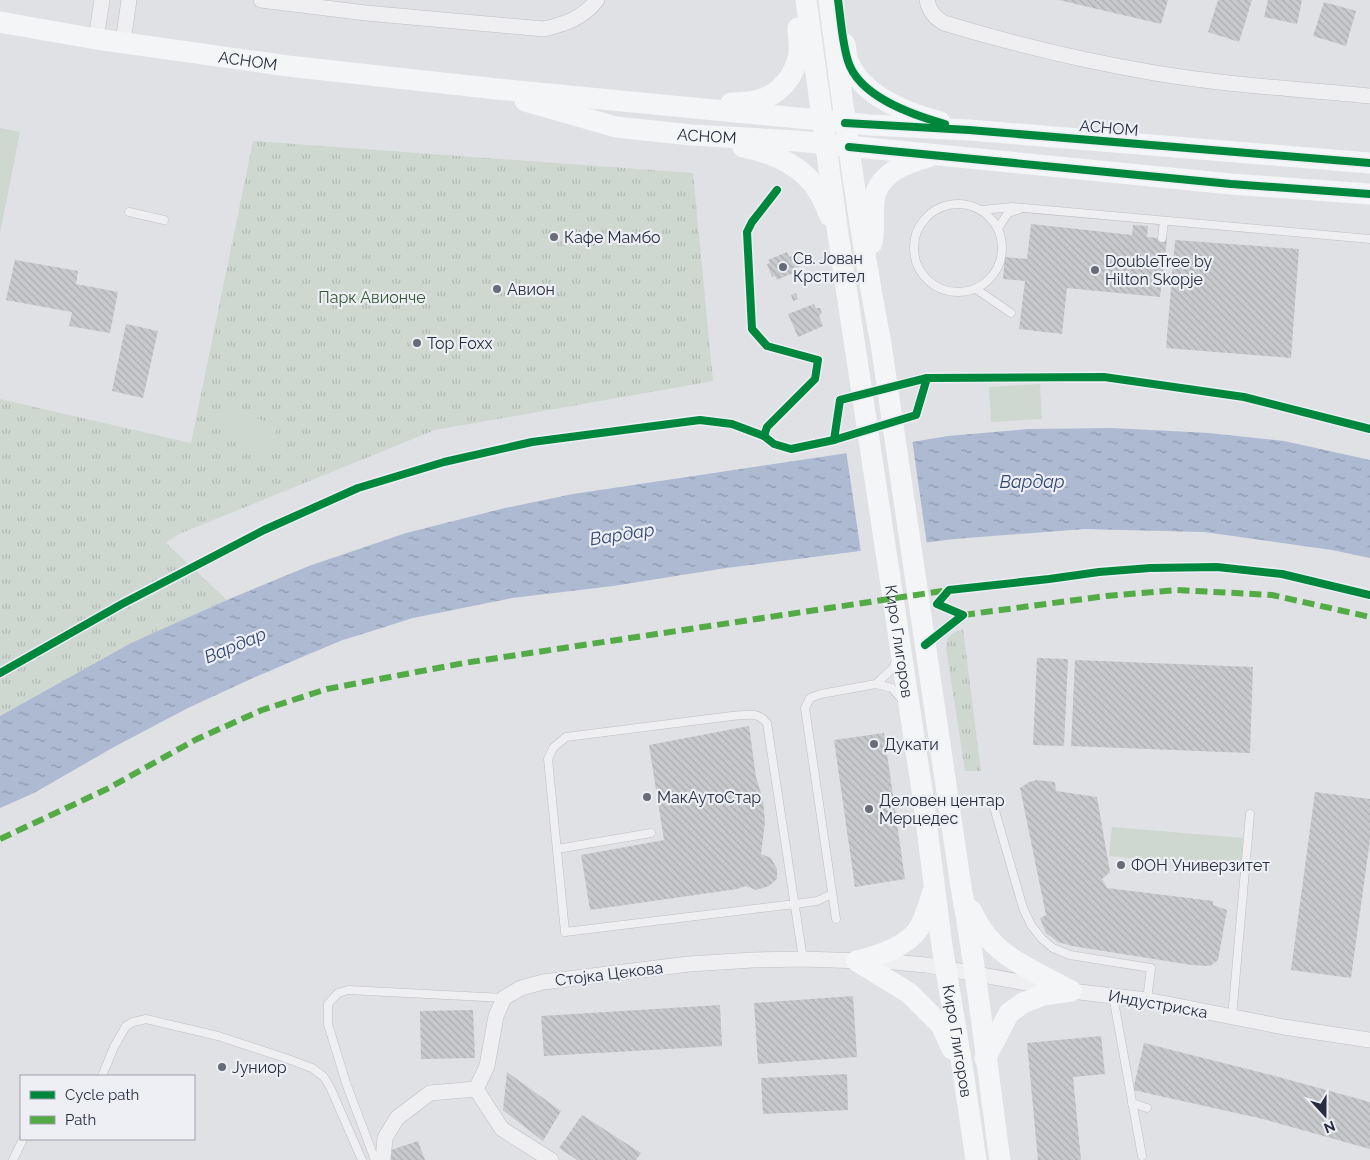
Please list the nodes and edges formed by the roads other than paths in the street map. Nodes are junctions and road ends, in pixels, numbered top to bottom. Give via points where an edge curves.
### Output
1 (102, 0) edge
2 (129, 0) edge
3 (261, 0) edge
4 (597, 0) edge
5 (795, 0) edge
6 (806, 0) edge
7 (829, 0) edge
8 (838, 0) edge
9 (926, 0) edge
10 (0, 22) edge
11 (96, 38) junction
12 (123, 42) junction
13 (497, 89) junction
14 (1370, 96) edge
15 (628, 101) junction
16 (823, 121) junction
17 (845, 123) junction
18 (969, 130) junction
19 (691, 135) junction
20 (826, 144) junction
21 (849, 147) junction
22 (938, 154) junction
23 (1370, 163) edge
24 (1370, 194) edge
25 (1022, 208) junction
26 (982, 210) junction
27 (129, 212) dead end
28 (164, 220) dead end
29 (1164, 221) junction
30 (998, 228) junction
31 (838, 234) junction
32 (1162, 238) dead end
33 (1370, 239) edge
34 (867, 268) junction
35 (976, 289) junction
36 (1011, 313) dead end
37 (899, 641) junction
38 (876, 684) junction
39 (910, 709) junction
40 (993, 804) dead end
41 (1250, 814) dead end
42 (651, 834) dead end
43 (557, 849) junction
44 (934, 886) junction
45 (961, 887) junction
46 (832, 894) junction
47 (795, 904) junction
48 (836, 919) dead end
49 (803, 959) junction
50 (857, 961) junction
51 (946, 970) junction
52 (976, 975) junction
53 (1072, 991) junction
54 (1112, 996) junction
55 (504, 998) junction
56 (1147, 1000) junction
57 (1232, 1017) junction
58 (1370, 1040) edge
59 (985, 1059) junction
60 (102, 1075) edge
61 (964, 1078) junction
62 (476, 1088) junction
63 (1132, 1103) junction
64 (1147, 1108) dead end
65 (23, 1140) edge
66 (1142, 1156) dead end
67 (13, 1160) edge
68 (362, 1160) edge
69 (375, 1160) edge
70 (383, 1160) edge
71 (551, 1160) edge
72 (976, 1160) edge
73 (1000, 1160) edge

1 - 11 street
2 - 12 street
3 - 4 street via 544,29 579,17
5 - 15 street via 800,53 794,71 782,88 749,103
6 - 16 street, Киро Глигоров
7 - 17 street, Киро Глигоров
8 - 18 street via 848,62 860,82 875,96 928,119
9 - 14 street via 937,19 944,23 1094,62 1201,80
10 - 11 street, АСНОМ
11 - 12 street, АСНОМ
12 - 13 street, АСНОМ via 288,66
13 - 15 street, АСНОМ
13 - 19 street, АСНОМ via 528,102 616,127
15 - 16 street, АСНОМ
16 - 17 street, АСНОМ
16 - 20 street, Киро Глигоров
17 - 18 street, АСНОМ
17 - 21 street, Киро Глигоров
18 - 23 street, АСНОМ
19 - 20 street, АСНОМ
19 - 31 street via 786,160 809,179 820,194
20 - 21 street, АСНОМ
20 - 31 street, Киро Глигоров
21 - 22 street, АСНОМ
21 - 34 street, Киро Глигоров
22 - 24 street, АСНОМ via 1231,184
22 - 34 street via 907,162 894,169 880,184 874,200 874,233
25 - 26 lane
25 - 29 lane
25 - 30 lane via 1008,214
26 - 30 lane
26 - 35 lane via 957,203 932,212 922,221 913,245 914,258 927,281 951,292
27 - 28 lane
29 - 32 lane
29 - 33 lane
30 - 35 lane via 1002,255 998,269
31 - 37 street, Киро Глигоров
34 - 45 street, Киро Глигоров
35 - 36 lane
37 - 38 lane via 893,668
37 - 39 street, Киро Глигоров
38 - 39 lane via 892,688
38 - 46 lane via 821,694 810,698 805,708
39 - 44 street, Киро Глигоров
40 - 56 lane via 1023,908 1035,931 1049,946 1063,953 1150,968
41 - 57 lane
42 - 43 lane
43 - 47 lane via 565,932
43 - 47 lane via 548,759 554,748 566,738 753,714 762,717 767,724
44 - 50 street via 918,931 898,946
44 - 51 street, Киро Глигоров
45 - 52 street, Киро Глигоров
45 - 53 street via 977,922 995,946
46 - 47 lane via 817,901
46 - 48 lane
47 - 49 lane
49 - 50 street, Стојка Цекова
49 - 55 street, Стојка Цекова via 689,964 543,982 521,988
50 - 51 street, Стојка Цекова via 926,965
50 - 61 street via 908,993 940,1025
51 - 52 street, Индустриска
51 - 61 street, Киро Глигоров
52 - 53 street, Индустриска
52 - 59 street, Киро Глигоров
53 - 54 street, Индустриска
53 - 59 street via 1044,995 1009,1013
54 - 56 street, Индустриска
54 - 63 lane
55 - 62 street via 496,1016 487,1066
55 - 69 lane via 348,990 338,993 328,1004 328,1024
56 - 57 street, Индустриска
57 - 58 street, Индустриска
59 - 73 street, Киро Глигоров
60 - 68 lane via 126,1026 146,1019 218,1036 288,1058 324,1076
61 - 72 street, Киро Глигоров
62 - 70 street via 430,1093 397,1118 385,1138
62 - 71 street via 502,1129
63 - 64 lane
63 - 66 lane
65 - 67 lane

